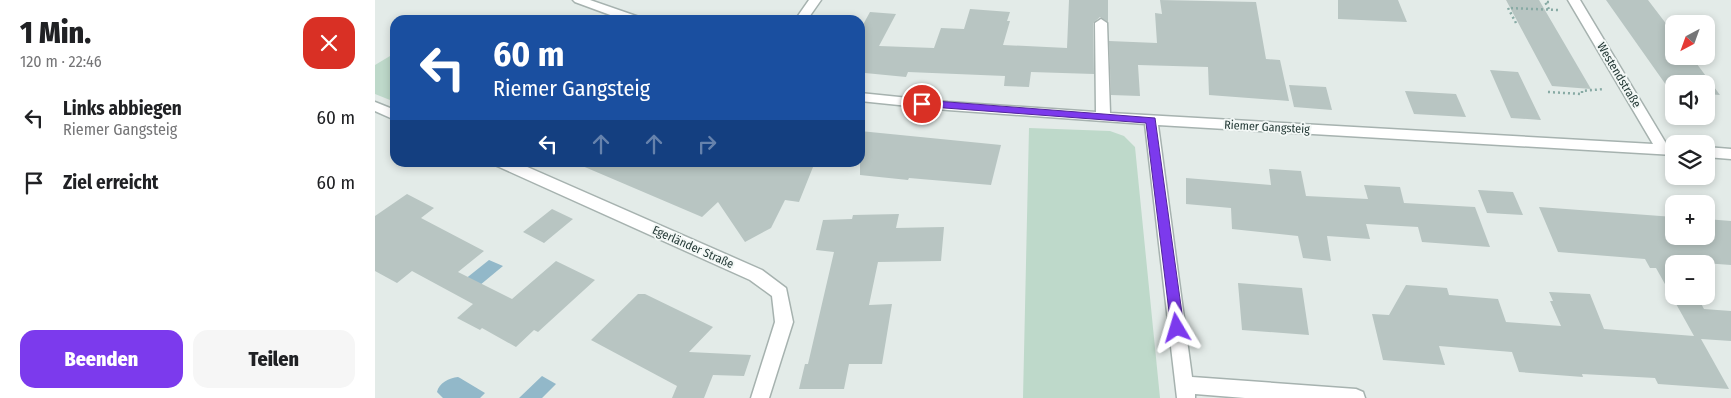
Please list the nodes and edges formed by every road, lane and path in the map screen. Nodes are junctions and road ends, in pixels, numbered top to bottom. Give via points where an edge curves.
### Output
1 (579, 0) edge
2 (815, 0) edge
3 (1574, 0) edge
4 (1550, 2) dead end
5 (1549, 9) junction
6 (1581, 12) junction
7 (621, 15) edge
8 (804, 15) edge
9 (1101, 23) dead end
10 (1516, 23) dead end
11 (1629, 91) junction
12 (1549, 92) dead end
13 (865, 98) edge
14 (375, 106) edge
15 (390, 113) edge
16 (1103, 117) junction
17 (1151, 120) junction
18 (1665, 144) edge
19 (1665, 150) edge
20 (1715, 153) edge
21 (1731, 154) edge
22 (513, 167) edge
23 (1185, 392) edge
24 (760, 398) edge
25 (1356, 398) edge

1 - 7 street
2 - 8 street
3 - 6 street, Westendstraße
4 - 5 path via 1545,2
5 - 6 path
5 - 10 path via 1509,8
6 - 11 street, Westendstraße
9 - 16 street
11 - 12 path via 1595,88 1582,91 1582,94
11 - 18 street, Westendstraße
13 - 16 street, Riemer Gangsteig
14 - 15 street
16 - 17 street, Riemer Gangsteig
17 - 19 street, Riemer Gangsteig
17 - 23 street
20 - 21 street
22 - 24 street, Egerländer Straße via 756,275 780,293 785,322
23 - 25 street

